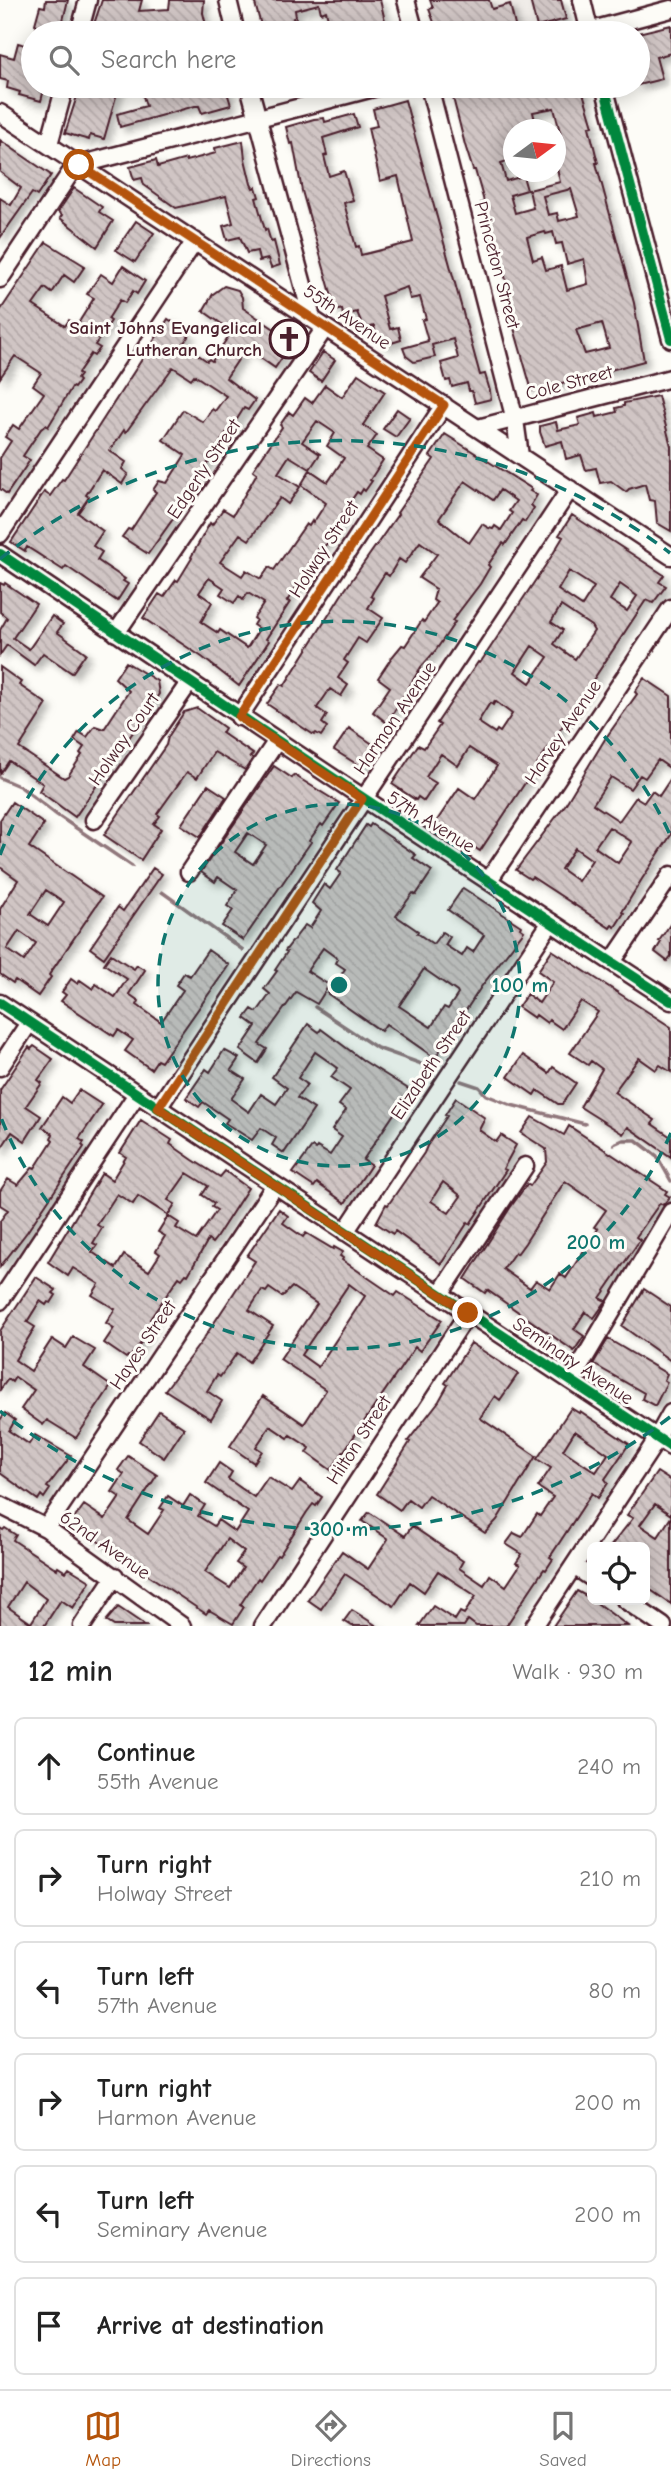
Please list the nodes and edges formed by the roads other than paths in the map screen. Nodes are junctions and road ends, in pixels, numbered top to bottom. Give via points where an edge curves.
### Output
1 (88, 0) edge
2 (228, 0) edge
3 (406, 0) edge
4 (582, 0) edge
5 (671, 9) edge
6 (82, 21) edge
7 (233, 21) edge
8 (412, 21) edge
9 (585, 21) edge
10 (629, 21) edge
11 (62, 98) edge
12 (252, 98) edge
13 (334, 98) edge
14 (432, 98) edge
15 (607, 98) edge
16 (0, 113) edge
17 (257, 118) junction
18 (49, 144) junction
19 (79, 165) junction
20 (195, 241) junction
21 (0, 279) edge
22 (312, 318) junction
23 (325, 328) junction
24 (671, 339) edge
25 (671, 378) edge
26 (444, 405) junction
27 (515, 420) junction
28 (478, 428) junction
29 (520, 456) junction
30 (570, 489) junction
31 (0, 534) edge
32 (0, 554) edge
33 (671, 556) edge
34 (671, 608) edge
35 (116, 633) junction
36 (189, 683) junction
37 (239, 717) junction
38 (276, 742) junction
39 (362, 799) junction
40 (94, 820) dead end
41 (189, 872) dead end
42 (671, 875) edge
43 (489, 880) junction
44 (551, 922) junction
45 (612, 962) junction
46 (671, 1001) edge
47 (0, 1003) edge
48 (29, 1023) junction
49 (0, 1067) edge
50 (137, 1094) junction
51 (158, 1108) junction
52 (525, 1166) dead end
53 (275, 1185) junction
54 (671, 1212) edge
55 (345, 1231) junction
56 (440, 1294) junction
57 (0, 1301) edge
58 (468, 1313) junction
59 (571, 1381) junction
60 (671, 1413) edge
61 (664, 1443) edge
62 (0, 1506) edge
63 (46, 1528) junction
64 (574, 1566) junction
65 (587, 1575) edge
66 (115, 1577) junction
67 (632, 1605) edge
68 (82, 1626) edge
69 (182, 1626) edge
70 (263, 1626) edge
71 (534, 1626) edge
72 (663, 1626) edge

1 - 6 street
2 - 7 street
3 - 8 street
4 - 9 street
5 - 10 street
11 - 18 street
12 - 17 street
13 - 17 street
14 - 27 street, Princeton Street
15 - 24 street
16 - 18 street, 55th Avenue
17 - 19 street
17 - 22 street
18 - 19 street, 55th Avenue
19 - 20 street, 55th Avenue
19 - 21 street
20 - 22 street, 55th Avenue
20 - 31 street
22 - 23 street, 55th Avenue
23 - 26 street, 55th Avenue
23 - 35 street, Edgerly Street
25 - 27 street, Cole Street
26 - 28 street, 55th Avenue
26 - 37 street, Holway Street
27 - 28 street, Cole Street
27 - 29 street, Princeton Street
28 - 29 street, 55th Avenue
29 - 30 street, 55th Avenue
30 - 33 street, 55th Avenue
30 - 39 street, Harmon Avenue
32 - 35 street, 57th Avenue
34 - 43 street, Harvey Avenue
35 - 36 street, 57th Avenue
36 - 37 street, 57th Avenue
36 - 40 street, Holway Court
37 - 38 street, 57th Avenue
38 - 39 street, 57th Avenue
38 - 41 street
39 - 43 street, 57th Avenue
39 - 51 street, Harmon Avenue
42 - 45 street
43 - 44 street, 57th Avenue
44 - 45 street, 57th Avenue
44 - 55 street, Elizabeth Street
45 - 46 street, 57th Avenue
47 - 48 street, Seminary Avenue
48 - 49 street
48 - 50 street, Seminary Avenue
50 - 51 street, Seminary Avenue
50 - 57 street
51 - 53 street, Seminary Avenue
52 - 56 street
53 - 55 street, Seminary Avenue
53 - 63 street, Hayes Street
54 - 59 street
55 - 56 street, Seminary Avenue
56 - 58 street, Seminary Avenue
58 - 59 street, Seminary Avenue
58 - 70 street, Hilton Street
59 - 61 street, Seminary Avenue
60 - 61 street
61 - 64 street
62 - 63 street, 62nd Avenue
63 - 66 street, 62nd Avenue
64 - 65 street
64 - 71 street
66 - 68 street
66 - 69 street, 62nd Avenue
67 - 72 street

